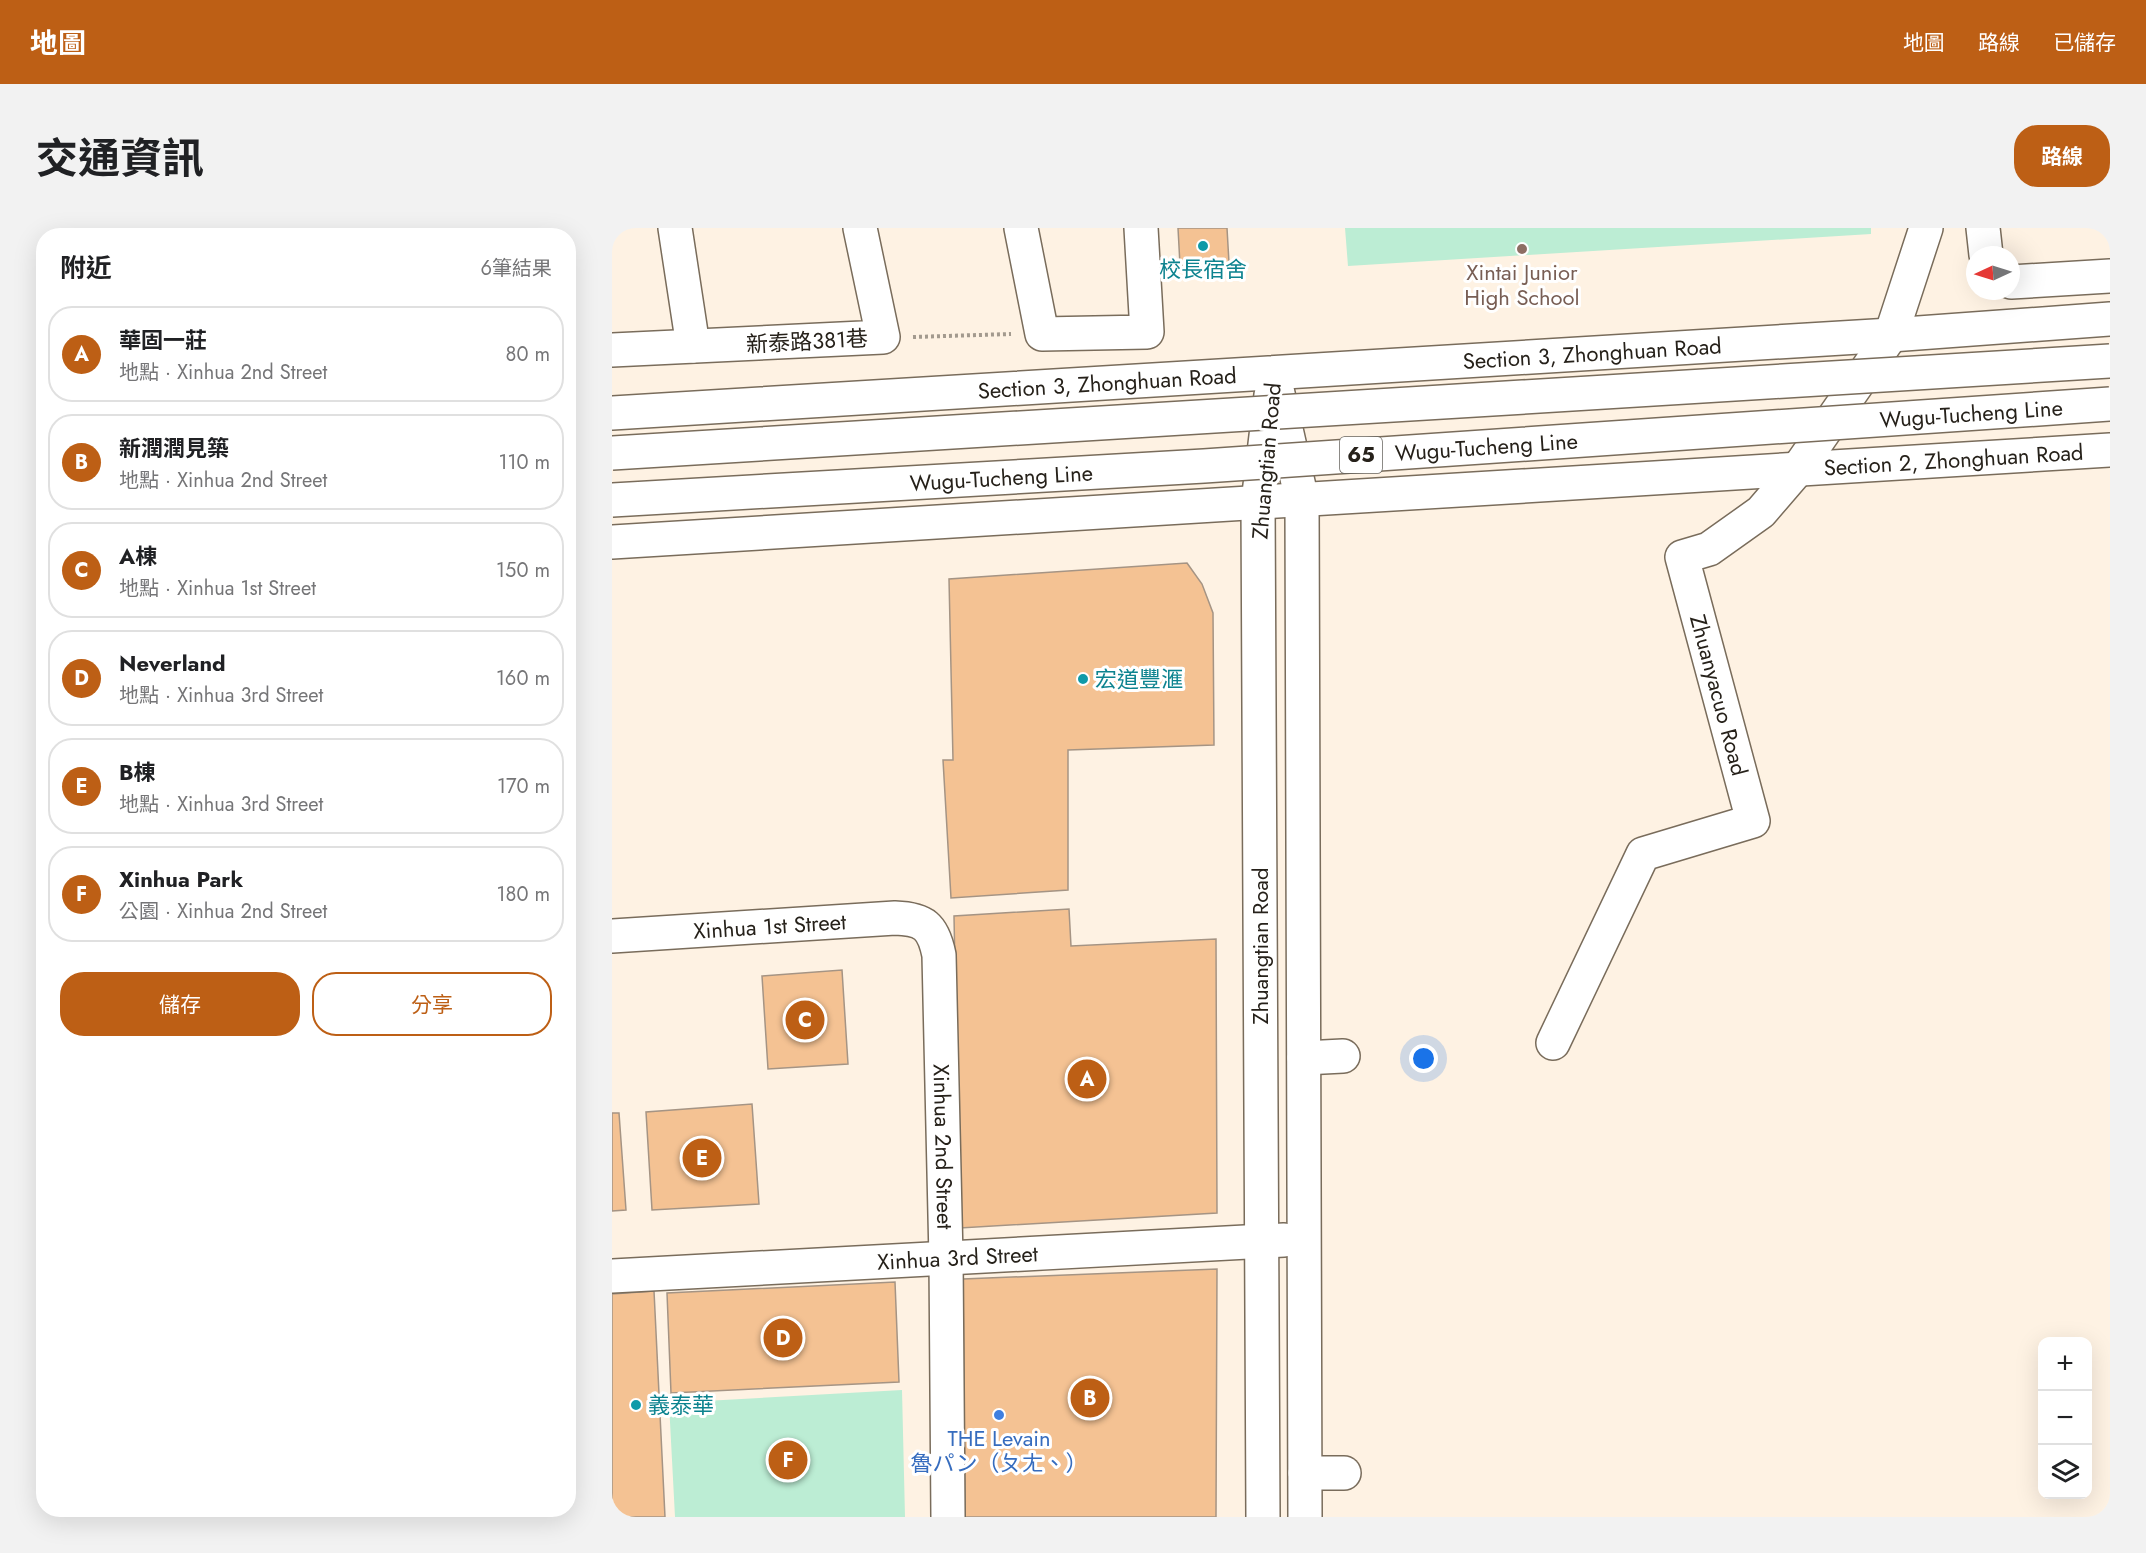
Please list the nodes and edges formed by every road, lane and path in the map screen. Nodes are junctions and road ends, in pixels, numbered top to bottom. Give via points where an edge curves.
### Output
1 (675, 228) edge
2 (860, 228) edge
3 (1021, 228) edge
4 (1141, 228) edge
5 (1926, 228) edge
6 (1983, 228) edge
7 (1985, 246) edge
8 (2110, 276) edge
9 (2020, 281) edge
10 (2110, 319) edge
11 (1042, 334) junction
12 (1891, 335) junction
13 (883, 337) junction
14 (693, 346) junction
15 (612, 350) edge
16 (2110, 362) edge
17 (1274, 372) junction
18 (2110, 404) edge
19 (612, 413) edge
20 (2110, 450) edge
21 (612, 453) edge
22 (1798, 469) junction
23 (612, 500) edge
24 (1302, 500) junction
25 (1258, 502) junction
26 (612, 542) edge
27 (926, 925) joint
28 (612, 936) edge
29 (1553, 1043) dead end
30 (1343, 1056) dead end
31 (1304, 1058) junction
32 (1305, 1239) junction
33 (1261, 1241) junction
34 (946, 1258) junction
35 (612, 1276) edge
36 (1305, 1473) junction
37 (1344, 1473) dead end
38 (948, 1517) edge
39 (1263, 1517) edge
40 (1305, 1517) edge

1 - 14 main road
2 - 13 main road, 新泰路381巷
3 - 11 main road
4 - 11 main road via 1147,332
5 - 12 main road, Zhuanyacuo Road
6 - 7 main road
8 - 9 main road
10 - 12 main road
11 - 13 path
12 - 17 main road, Section 3, Zhonghuan Road
12 - 22 main road, Zhuanyacuo Road
13 - 14 main road, 新泰路381巷
14 - 15 main road, 新泰路381巷
16 - 21 main road, Wugu-Tucheng Line / 65, bridge
17 - 19 main road, Section 3, Zhonghuan Road
17 - 24 main road, Zhuangtian Road
17 - 25 main road, Zhuangtian Road
18 - 23 main road, Wugu-Tucheng Line / 65, bridge via 1204,466
20 - 22 main road, Section 2, Zhonghuan Road
22 - 24 main road
22 - 29 main road, Zhuanyacuo Road via 1761,512 1709,549 1682,557 1753,821 1643,854
24 - 25 main road
24 - 31 main road, Zhuangtian Road
25 - 26 main road
25 - 33 main road, Zhuangtian Road
27 - 28 main road, Xinhua 1st Street via 914,919 895,918
27 - 34 main road, Xinhua 2nd Street via 935,936 939,955
30 - 31 main road
31 - 32 main road, Zhuangtian Road
32 - 33 main road, Xinhua 3rd Street
32 - 36 main road, Zhuangtian Road
33 - 34 main road, Xinhua 3rd Street
33 - 39 main road, Zhuangtian Road
34 - 35 main road, Xinhua 3rd Street
34 - 38 main road, Xinhua 2nd Street
36 - 37 main road
36 - 40 main road, Zhuangtian Road

